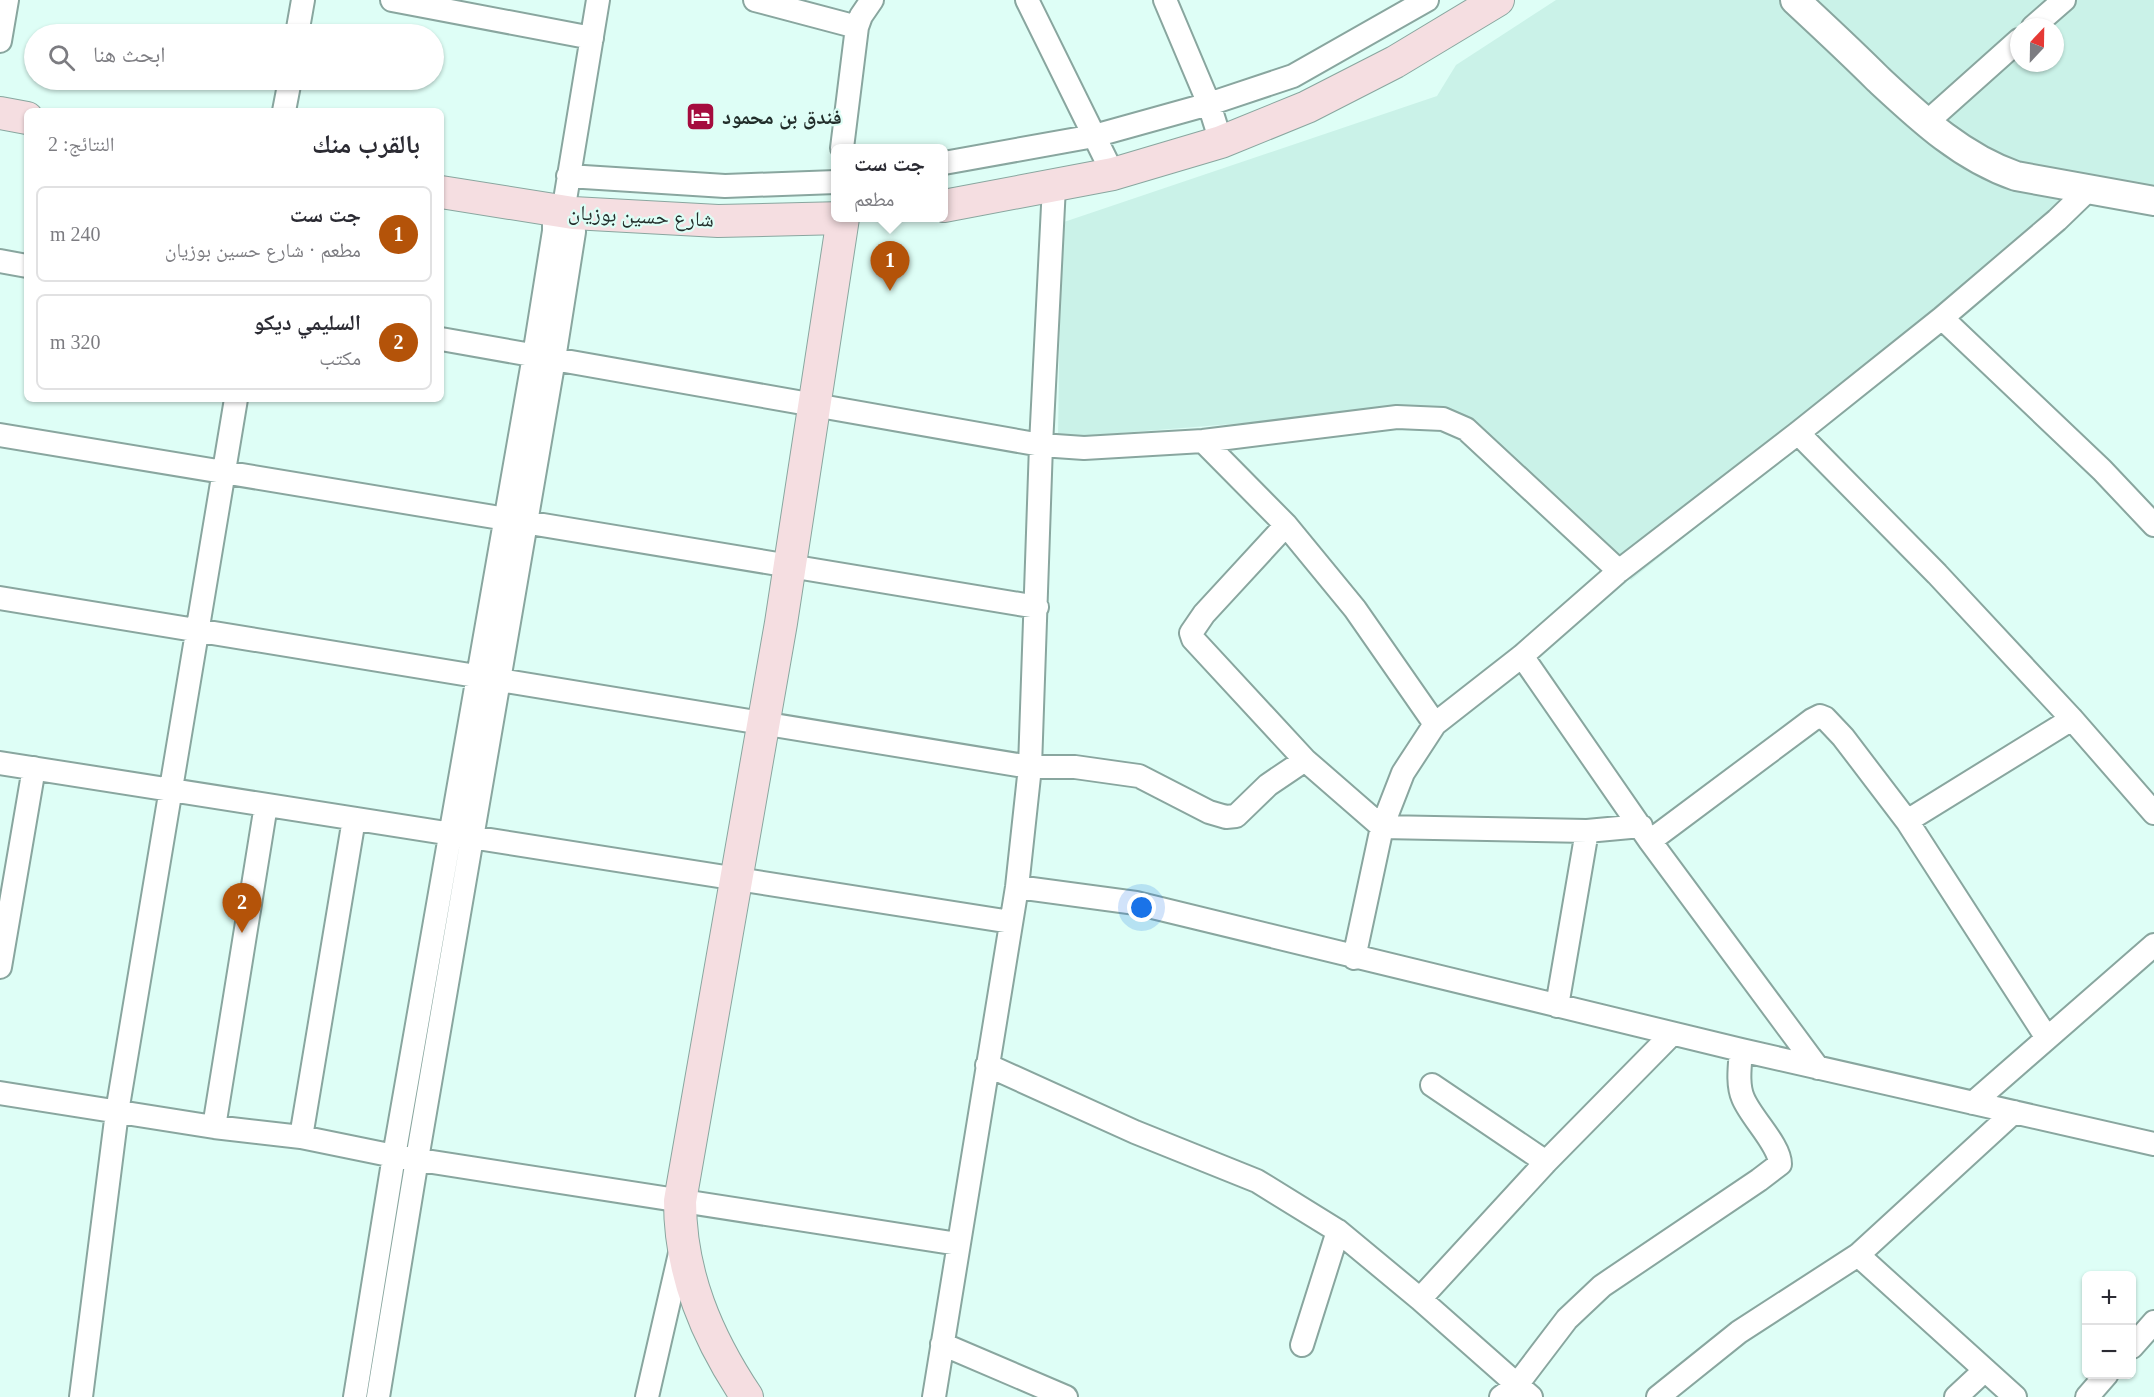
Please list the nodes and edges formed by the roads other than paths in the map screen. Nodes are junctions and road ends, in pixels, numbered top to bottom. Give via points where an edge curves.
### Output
1 (7, 0) edge
2 (303, 0) edge
3 (392, 0) edge
4 (598, 0) edge
5 (755, 0) edge
6 (872, 0) edge
7 (1027, 0) edge
8 (1165, 0) edge
9 (1427, 0) edge
10 (1498, 0) edge
11 (1795, 0) edge
12 (2064, 0) edge
13 (2044, 18) edge
14 (299, 24) edge
15 (857, 27) junction
16 (592, 38) junction
17 (0, 41) edge
18 (2010, 48) edge
19 (288, 90) edge
20 (1209, 104) junction
21 (285, 108) edge
22 (0, 113) edge
23 (24, 117) edge
24 (1926, 123) junction
25 (1094, 136) junction
26 (1221, 142) junction
27 (842, 144) edge
28 (948, 162) edge
29 (1113, 174) junction
30 (568, 176) junction
31 (831, 183) edge
32 (1054, 186) junction
33 (2088, 190) junction
34 (444, 192) edge
35 (2151, 204) edge
36 (948, 205) edge
37 (564, 208) junction
38 (831, 218) edge
39 (842, 222) edge
40 (0, 261) edge
41 (24, 265) edge
42 (1942, 318) junction
43 (444, 340) edge
44 (544, 357) junction
45 (236, 402) edge
46 (816, 406) junction
47 (1798, 433) junction
48 (0, 435) edge
49 (1203, 441) junction
50 (1041, 446) junction
51 (224, 472) junction
52 (514, 521) junction
53 (1286, 525) junction
54 (2154, 525) edge
55 (788, 566) junction
56 (1619, 571) junction
57 (0, 598) edge
58 (1036, 607) junction
59 (198, 631) junction
60 (1522, 656) junction
61 (489, 679) junction
62 (2072, 719) junction
63 (762, 724) junction
64 (1435, 724) junction
65 (1305, 760) junction
66 (0, 763) edge
67 (1030, 766) junction
68 (34, 768) junction
69 (172, 790) junction
70 (266, 805) junction
71 (2154, 813) edge
72 (354, 819) junction
73 (1907, 820) junction
74 (1382, 827) junction
75 (1587, 831) junction
76 (1645, 834) junction
77 (461, 835) junction
78 (736, 879) junction
79 (1017, 887) junction
80 (1011, 922) junction
81 (2154, 945) edge
82 (1354, 958) junction
83 (0, 967) edge
84 (1557, 1006) junction
85 (1672, 1034) junction
86 (2047, 1038) junction
87 (1741, 1050) junction
88 (987, 1065) junction
89 (1818, 1068) junction
90 (1432, 1085) dead end
91 (0, 1094) edge
92 (1973, 1103) junction
93 (117, 1112) junction
94 (2014, 1112) junction
95 (214, 1127) junction
96 (301, 1137) junction
97 (2154, 1144) edge
98 (394, 1156) junction
99 (417, 1159) junction
100 (1546, 1162) junction
101 (680, 1200) junction
102 (1338, 1231) junction
103 (958, 1244) junction
104 (682, 1246) junction
105 (1858, 1256) junction
106 (1420, 1299) junction
107 (2154, 1322) edge
108 (2136, 1342) edge
109 (942, 1344) junction
110 (1302, 1345) dead end
111 (1985, 1370) junction
112 (2104, 1379) edge
113 (739, 1390) edge
114 (1516, 1393) edge
115 (81, 1397) edge
116 (355, 1397) edge
117 (378, 1397) edge
118 (647, 1397) edge
119 (934, 1397) edge
120 (1066, 1397) edge
121 (1658, 1397) edge
122 (1956, 1397) edge
123 (2014, 1397) edge
124 (2088, 1397) edge

1 - 17 street
2 - 14 street
3 - 16 street
4 - 16 street
5 - 15 street
6 - 15 street
7 - 25 street
8 - 20 street
9 - 20 street via 1293,75
10 - 26 main road via 1395,62 1307,107
11 - 24 street
12 - 13 street
15 - 27 street
16 - 30 street
18 - 24 street
19 - 21 street
20 - 25 street
20 - 26 street
22 - 23 main road
24 - 33 street via 1954,145 1999,170
25 - 28 street
25 - 29 street
26 - 29 main road
29 - 32 main road
30 - 31 street via 725,186
30 - 37 street
32 - 36 main road
32 - 50 street
33 - 35 street
33 - 42 street
34 - 37 main road, شارع حسين بوزيان
37 - 38 main road, شارع حسين بوزيان via 718,221
37 - 44 street via 574,232
39 - 46 main road
40 - 41 street
42 - 47 street
42 - 54 street via 2102,470
43 - 44 street
44 - 46 street
44 - 52 street
45 - 51 street
46 - 50 street
46 - 55 main road
47 - 56 street
47 - 62 street
48 - 51 street
49 - 50 street via 1084,448
49 - 53 street
49 - 56 street via 1396,417 1443,419 1466,429
50 - 58 street
51 - 52 street
51 - 59 street
52 - 55 street
52 - 61 street
53 - 64 street via 1355,609
53 - 65 street via 1191,633
55 - 58 street
55 - 63 main road
56 - 60 street
57 - 59 street
58 - 67 street
59 - 61 street
59 - 69 street
60 - 64 street
60 - 76 street
61 - 63 street
61 - 77 street
62 - 71 street
62 - 73 street
63 - 67 street
63 - 78 main road
64 - 74 street via 1403,773
65 - 67 street via 1268,785 1236,816 1226,817 1139,776 1075,767
65 - 74 street
66 - 68 street
67 - 79 street
68 - 69 street
68 - 83 street
69 - 70 street
69 - 93 street
70 - 72 street
70 - 95 street
72 - 77 street
72 - 96 street
73 - 76 street via 1834,727 1820,716
73 - 86 street
74 - 75 street
74 - 82 street
75 - 76 street
75 - 84 street
76 - 89 street
77 - 78 street
77 - 98 street
77 - 99 street
78 - 80 street
78 - 101 main road
79 - 80 street
79 - 82 street via 1136,903
80 - 88 street
81 - 86 street
82 - 84 street
84 - 85 street
85 - 87 street
85 - 100 street
86 - 92 street
87 - 89 street
87 - 114 street via 1742,1097 1779,1154 1780,1164 1602,1287 1567,1319
88 - 102 street via 1135,1132 1257,1181
88 - 103 street
89 - 92 street
90 - 100 street
91 - 93 street
92 - 94 street
93 - 95 street
93 - 115 street
94 - 97 street
94 - 105 street
95 - 96 street
96 - 98 street
98 - 99 street
98 - 116 street
99 - 101 street
99 - 117 street
100 - 106 street
101 - 103 street
101 - 104 main road
102 - 106 street
102 - 110 street
103 - 109 street
104 - 113 main road via 702,1312
104 - 118 street
105 - 111 street
105 - 121 street via 1739,1332
106 - 114 street
107 - 108 street
109 - 119 street
109 - 120 street
111 - 122 street
111 - 123 street
112 - 124 street

